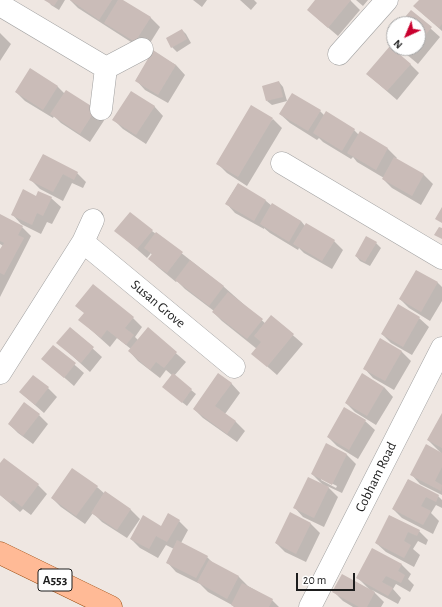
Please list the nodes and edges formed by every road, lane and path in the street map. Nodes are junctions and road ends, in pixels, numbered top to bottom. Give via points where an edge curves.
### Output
1 (387, 0) edge
2 (0, 5) edge
3 (142, 49) dead end
4 (339, 54) dead end
5 (106, 68) junction
6 (101, 108) dead end
7 (282, 164) dead end
8 (93, 220) dead end
9 (83, 242) junction
10 (442, 258) edge
11 (442, 348) edge
12 (234, 367) dead end
13 (0, 373) edge
14 (0, 553) edge
15 (111, 607) edge
16 (310, 607) edge

1 - 4 street
2 - 5 street
3 - 5 street
5 - 6 street
7 - 10 street
8 - 9 street
9 - 12 street, Susan Grove
9 - 13 street
11 - 16 street, Cobham Road
14 - 15 main road, A553

